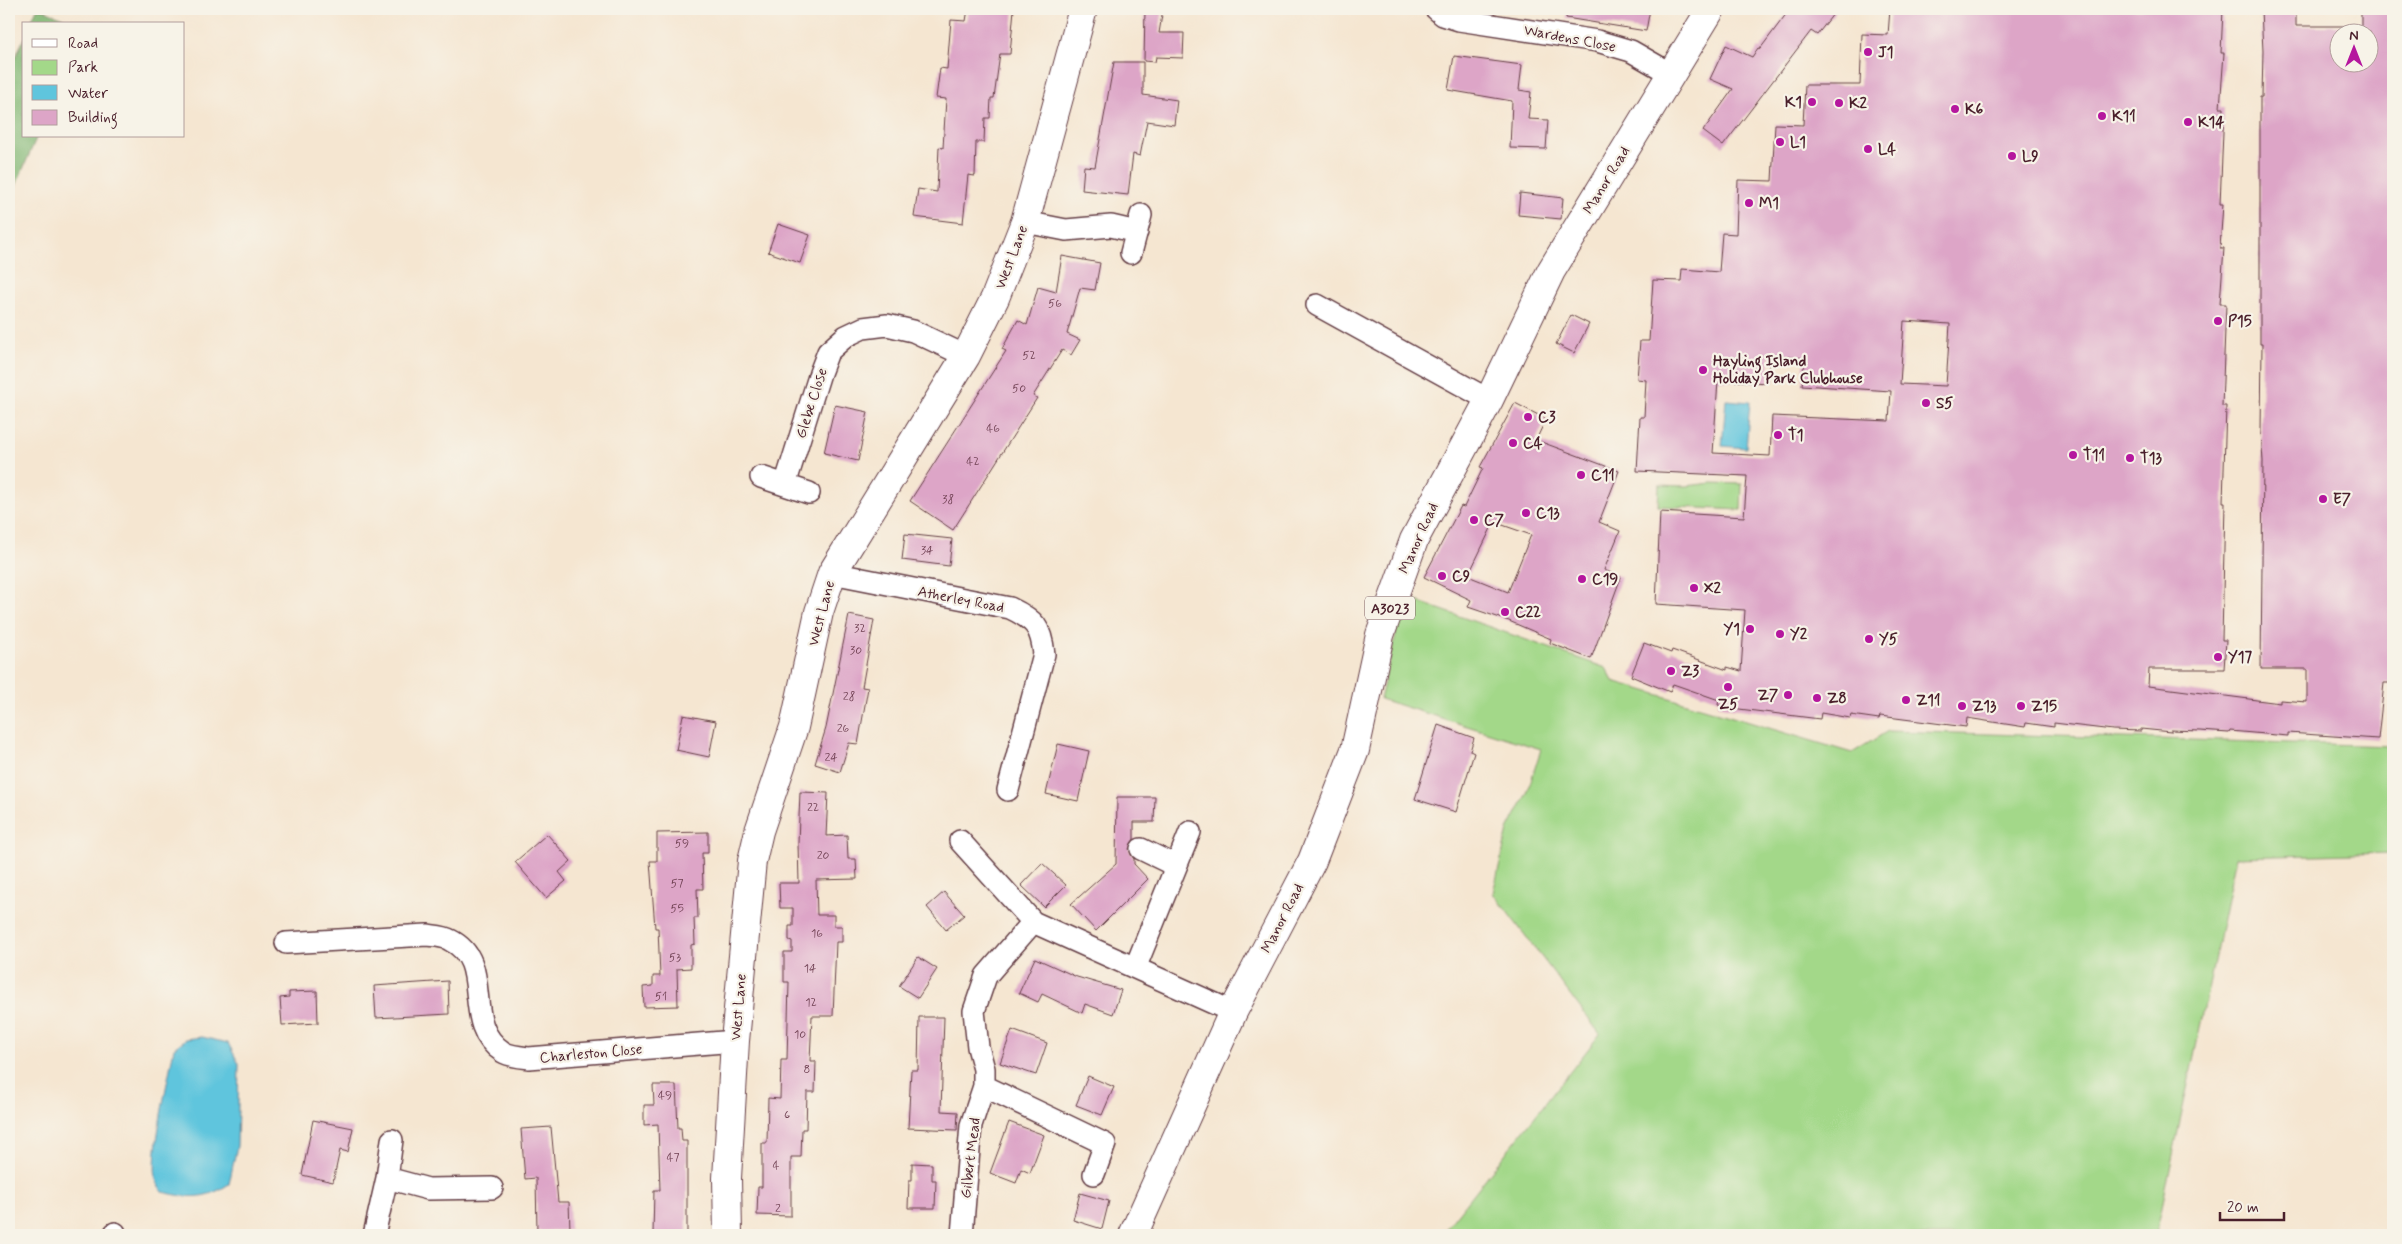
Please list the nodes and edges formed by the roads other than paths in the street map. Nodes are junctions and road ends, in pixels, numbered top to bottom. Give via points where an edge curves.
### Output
1 (1083, 9) edge
2 (1436, 9) edge
3 (1711, 9) edge
4 (1671, 74) junction
5 (1025, 222) junction
6 (1131, 253) dead end
7 (1317, 305) dead end
8 (966, 356) junction
9 (1488, 400) junction
10 (761, 477) dead end
11 (786, 485) junction
12 (809, 493) dead end
13 (832, 573) junction
14 (1008, 790) dead end
15 (1190, 832) dead end
16 (960, 841) dead end
17 (1141, 849) dead end
18 (1176, 866) junction
19 (1034, 922) junction
20 (286, 943) dead end
21 (1136, 966) junction
22 (1233, 1012) junction
23 (735, 1041) junction
24 (984, 1086) junction
25 (392, 1140) dead end
26 (1094, 1174) dead end
27 (387, 1178) junction
28 (492, 1188) dead end
29 (374, 1235) edge
30 (728, 1235) edge
31 (962, 1235) edge
32 (1132, 1235) edge

1 - 5 main road, West Lane
2 - 4 street, Wardens Close via 1459,20 1607,43 1631,51
3 - 4 main road, Manor Road / A3023
4 - 9 main road, Manor Road / A3023 via 1551,271
5 - 6 street via 1066,230 1139,224
5 - 8 main road, West Lane via 995,298
7 - 9 street
8 - 11 street, Glebe Close via 913,331 887,325 863,328 846,336 828,352
8 - 13 main road, West Lane
9 - 22 main road, Manor Road / A3023 via 1414,540 1380,635 1351,760 1312,861
10 - 11 street
11 - 12 street
13 - 14 street, Atherley Road via 1010,608 1029,617 1042,636 1044,654
13 - 23 main road, West Lane via 819,612 794,727 753,855
15 - 18 street
16 - 19 street
17 - 18 street
18 - 21 street
19 - 21 street
19 - 24 street, Gilbert Mead via 986,976 974,1011
20 - 23 street, Charleston Close via 427,935 449,939 467,952 474,968 478,1014 487,1036 504,1052 529,1058
21 - 22 street
22 - 32 main road, Manor Road / A3023
23 - 30 main road, West Lane
24 - 26 street via 1105,1144
24 - 31 street, Gilbert Mead via 971,1125
25 - 27 street
27 - 28 street via 428,1189
27 - 29 street

